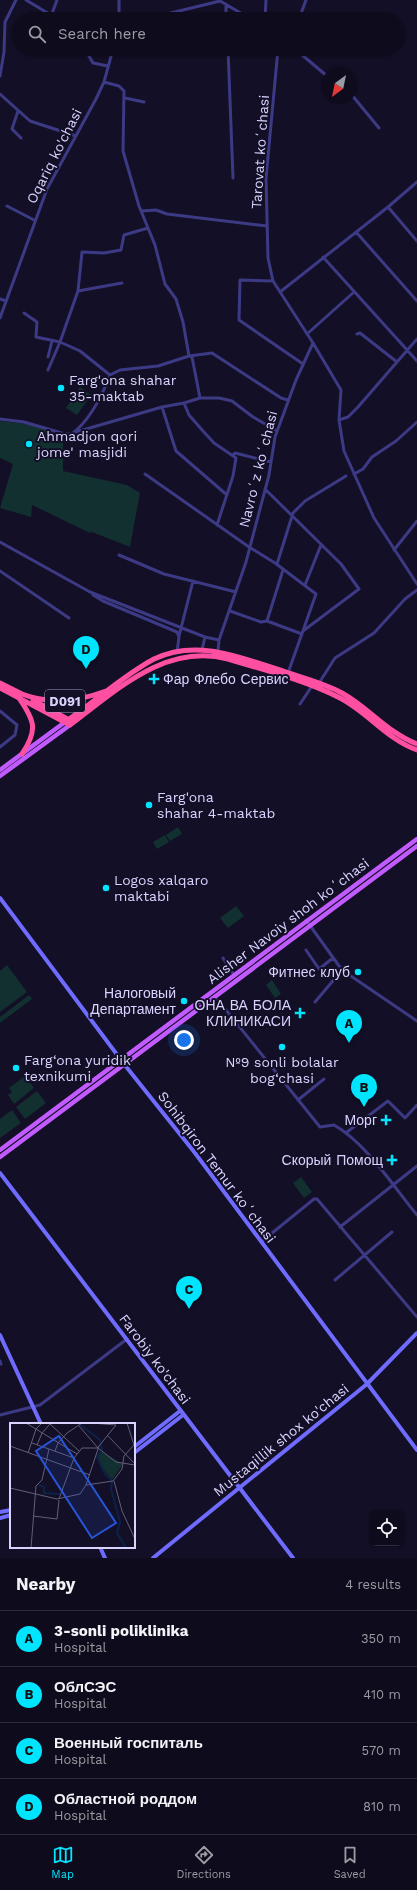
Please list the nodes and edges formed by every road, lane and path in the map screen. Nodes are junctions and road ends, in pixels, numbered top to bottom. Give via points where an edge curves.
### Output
1 (16, 0) edge
2 (26, 0) edge
3 (57, 0) edge
4 (119, 0) edge
5 (220, 0) edge
6 (266, 0) edge
7 (306, 0) edge
8 (226, 4) junction
9 (43, 12) edge
10 (52, 12) edge
11 (119, 12) edge
12 (173, 12) edge
13 (226, 12) edge
14 (239, 12) edge
15 (265, 12) edge
16 (302, 12) edge
17 (89, 56) edge
18 (111, 56) edge
19 (228, 56) edge
20 (277, 56) edge
21 (303, 56) edge
22 (108, 66) junction
23 (0, 71) edge
24 (321, 71) edge
25 (0, 76) edge
26 (104, 82) junction
27 (0, 94) edge
28 (125, 98) junction
29 (357, 101) edge
30 (144, 102) dead end
31 (18, 111) junction
32 (379, 128) dead end
33 (76, 136) junction
34 (21, 138) dead end
35 (233, 178) dead end
36 (417, 182) edge
37 (7, 206) dead end
38 (388, 207) junction
39 (141, 211) junction
40 (34, 220) junction
41 (267, 226) junction
42 (148, 228) junction
43 (356, 232) junction
44 (417, 242) edge
45 (323, 257) junction
46 (273, 281) junction
47 (122, 283) dead end
48 (78, 291) junction
49 (280, 292) junction
50 (354, 292) junction
51 (0, 299) edge
52 (6, 301) junction
53 (417, 301) edge
54 (24, 313) dead end
55 (0, 318) edge
56 (307, 334) junction
57 (356, 334) dead end
58 (417, 339) edge
59 (52, 340) junction
60 (60, 342) junction
61 (313, 343) junction
62 (407, 350) junction
63 (189, 356) junction
64 (48, 357) dead end
65 (417, 361) edge
66 (397, 362) junction
67 (303, 364) junction
68 (48, 370) dead end
69 (110, 375) junction
70 (200, 398) junction
71 (288, 400) junction
72 (184, 403) junction
73 (162, 407) junction
74 (0, 419) edge
75 (339, 420) junction
76 (417, 422) edge
77 (277, 431) junction
78 (73, 432) junction
79 (233, 455) junction
80 (271, 462) junction
81 (145, 474) dead end
82 (354, 474) junction
83 (346, 476) dead end
84 (265, 489) junction
85 (227, 495) junction
86 (291, 516) junction
87 (417, 521) edge
88 (217, 525) junction
89 (0, 542) edge
90 (321, 545) junction
91 (249, 547) junction
92 (394, 550) junction
93 (119, 555) dead end
94 (277, 564) junction
95 (283, 570) junction
96 (0, 571) edge
97 (193, 581) junction
98 (417, 584) edge
99 (305, 585) junction
100 (417, 590) edge
101 (90, 592) junction
102 (236, 592) junction
103 (230, 611) junction
104 (68, 618) dead end
105 (266, 621) junction
106 (181, 627) junction
107 (303, 632) junction
108 (179, 637) junction
109 (205, 637) junction
110 (220, 640) junction
111 (202, 650) junction
112 (218, 651) junction
113 (177, 652) junction
114 (196, 653) junction
115 (288, 673) junction
116 (0, 683) edge
117 (320, 683) junction
118 (312, 686) junction
119 (0, 688) edge
120 (111, 690) junction
121 (19, 695) junction
122 (300, 704) dead end
123 (0, 711) edge
124 (69, 722) junction
125 (417, 744) edge
126 (0, 748) edge
127 (417, 750) edge
128 (22, 754) junction
129 (1, 768) edge
130 (0, 776) edge
131 (417, 839) edge
132 (417, 846) edge
133 (0, 898) edge
134 (306, 920) junction
135 (310, 926) junction
136 (306, 950) dead end
137 (223, 958) dead end
138 (334, 958) junction
139 (342, 970) junction
140 (234, 975) junction
141 (218, 1000) dead end
142 (315, 1002) dead end
143 (417, 1021) edge
144 (121, 1060) junction
145 (124, 1064) junction
146 (324, 1079) dead end
147 (298, 1100) junction
148 (417, 1105) edge
149 (347, 1132) junction
150 (0, 1150) edge
151 (0, 1157) edge
152 (417, 1166) edge
153 (0, 1173) edge
154 (392, 1185) junction
155 (417, 1215) edge
156 (340, 1227) junction
157 (392, 1232) dead end
158 (261, 1242) junction
159 (363, 1255) junction
160 (336, 1280) dead end
161 (417, 1317) edge
162 (417, 1333) edge
163 (0, 1335) edge
164 (127, 1339) junction
165 (367, 1384) junction
166 (34, 1406) junction
167 (181, 1413) junction
168 (0, 1415) edge
169 (41, 1423) edge
170 (135, 1446) edge
171 (417, 1450) edge
172 (135, 1452) edge
173 (239, 1488) junction
174 (10, 1510) edge
175 (0, 1512) edge
176 (10, 1515) edge
177 (0, 1518) edge
178 (100, 1548) edge
179 (105, 1558) edge
180 (153, 1558) edge
181 (292, 1558) edge

1 - 23 street via 5,22 4,52
2 - 9 street
3 - 10 street
4 - 11 street
5 - 8 street
5 - 12 street
6 - 15 street
7 - 16 street
8 - 13 street
8 - 14 street
17 - 22 street via 93,63
18 - 22 street, Oqariq ko'chasi
19 - 35 street, Tarovat koʻchasi
20 - 41 street, Tarovat koʻchasi via 266,178
21 - 24 street
22 - 26 street, Oqariq ko'chasi
23 - 25 street
26 - 28 street via 123,89
26 - 33 street, Oqariq ko'chasi
27 - 31 street
28 - 30 street
28 - 39 street via 122,146
29 - 32 street
31 - 33 street via 30,121
31 - 34 street via 12,129
33 - 40 street, Oqariq ko'chasi via 47,189
36 - 38 street
37 - 40 street
38 - 43 street
38 - 44 street
39 - 41 street via 156,210 167,214
39 - 42 street
40 - 52 street, Oqariq ko'chasi
41 - 46 street, Tarovat koʻchasi via 268,258
42 - 48 street via 124,235 121,250 98,253 84,251
42 - 63 street via 165,284 176,299
43 - 45 street
43 - 53 street
45 - 49 street
45 - 50 street
46 - 49 street
46 - 67 street via 240,280 239,320
47 - 48 street
48 - 60 street
49 - 56 street
50 - 56 street
50 - 62 street
51 - 52 street
52 - 55 street, Oqariq ko'chasi
54 - 59 street via 37,322 36,336
56 - 61 street
57 - 66 street via 360,333
58 - 62 street
59 - 60 street
59 - 64 street
60 - 68 street
60 - 69 street via 80,351
61 - 67 street, Navroʻz koʻchasi
61 - 75 street via 341,390
62 - 65 street
62 - 66 street
63 - 69 street via 158,366 120,370
63 - 70 street via 192,357
63 - 71 street via 215,353 281,398
66 - 75 street via 358,407 348,417
67 - 71 street, Navroʻz koʻchasi
69 - 78 street via 104,392 89,417
70 - 72 street
70 - 77 street via 232,401
71 - 77 street, Navroʻz koʻchasi
72 - 73 street
72 - 79 street via 188,416 214,443
73 - 78 street
73 - 85 street via 176,451
74 - 78 street via 24,422 65,434
75 - 82 street via 344,451
76 - 82 street
77 - 80 street, Navroʻz koʻchasi
79 - 80 street via 246,455
79 - 85 street via 236,458
80 - 84 street, Navroʻz koʻchasi
81 - 88 street
82 - 92 street via 374,518
83 - 86 street via 305,501
84 - 86 street
84 - 91 street, Navroʻz koʻchasi
85 - 88 street
86 - 90 street
86 - 94 street
87 - 92 street
88 - 91 street
89 - 101 street
90 - 99 street
90 - 107 street via 359,589
91 - 94 street
91 - 102 street, Navroʻz koʻchasi
92 - 98 street
93 - 97 street via 164,574
94 - 95 street
95 - 99 street
95 - 105 street
96 - 104 street
97 - 102 street
97 - 106 street
99 - 107 street via 316,594
100 - 117 street via 405,599 374,633 335,658
101 - 106 street
101 - 108 street via 103,601 177,632
102 - 103 street, Navroʻz koʻchasi
103 - 105 street via 261,622
103 - 110 street, Navroʻz koʻchasi
105 - 107 street
106 - 108 street
106 - 109 street
107 - 115 street
108 - 113 street
109 - 110 street
109 - 111 street
110 - 112 street, Navroʻz koʻchasi
111 - 112 highway, D091
111 - 114 highway, D091
112 - 115 highway, D091
113 - 114 highway, D091
113 - 120 highway, D091 via 155,659 139,668
114 - 118 highway, D091 via 228,659
114 - 124 highway, D091 via 168,660 142,672
115 - 117 highway, D091
116 - 121 highway, D091
117 - 125 highway, D091 via 342,693 391,730
118 - 122 street
118 - 127 highway, D091 via 357,708 397,741
119 - 121 highway, D091
120 - 121 highway, D091 via 77,700 54,702
120 - 124 highway, D091
121 - 124 highway
121 - 128 highway via 30,714 34,729 30,742
123 - 126 street via 17,725 15,735
124 - 128 main road
124 - 130 main road
128 - 129 main road
131 - 134 main road, Alisher Navoiy shoh koʻchasi
132 - 135 main road, Alisher Navoiy shoh koʻchasi
133 - 144 main road, Sohibqiron Temur koʻchasi
134 - 135 street
134 - 140 main road, Alisher Navoiy shoh koʻchasi
135 - 138 street
135 - 145 main road, Alisher Navoiy shoh koʻchasi
136 - 138 street via 319,969
137 - 140 street
138 - 139 street
139 - 142 street
139 - 143 street
140 - 144 main road, Alisher Navoiy shoh koʻchasi
141 - 147 street
144 - 145 main road, Sohibqiron Temur koʻchasi
144 - 150 main road, Alisher Navoiy shoh koʻchasi
145 - 151 main road, Alisher Navoiy shoh koʻchasi
145 - 158 main road, Sohibqiron Temur koʻchasi
146 - 147 street
147 - 149 street via 320,1127 334,1125
148 - 149 street via 405,1118 388,1101
149 - 154 street
152 - 154 street
153 - 164 main road, Farobiy ko'chasi
154 - 155 street
154 - 156 street
156 - 158 street via 321,1202 314,1199
156 - 159 street
157 - 159 street
158 - 165 main road, Sohibqiron Temur koʻchasi
159 - 160 street
159 - 161 street
162 - 165 main road, Mustaqillik shox ko'chasi
163 - 166 main road
164 - 166 street
164 - 167 main road, Farobiy ko'chasi
165 - 171 main road, Sohibqiron Temur koʻchasi
165 - 173 main road, Mustaqillik shox ko'chasi
166 - 168 street
166 - 169 main road
167 - 170 main road
167 - 172 main road
167 - 173 main road, Farobiy ko'chasi
173 - 180 main road, Mustaqillik shox ko'chasi
173 - 181 main road, Farobiy ko'chasi
174 - 175 main road
176 - 177 main road
178 - 179 main road

